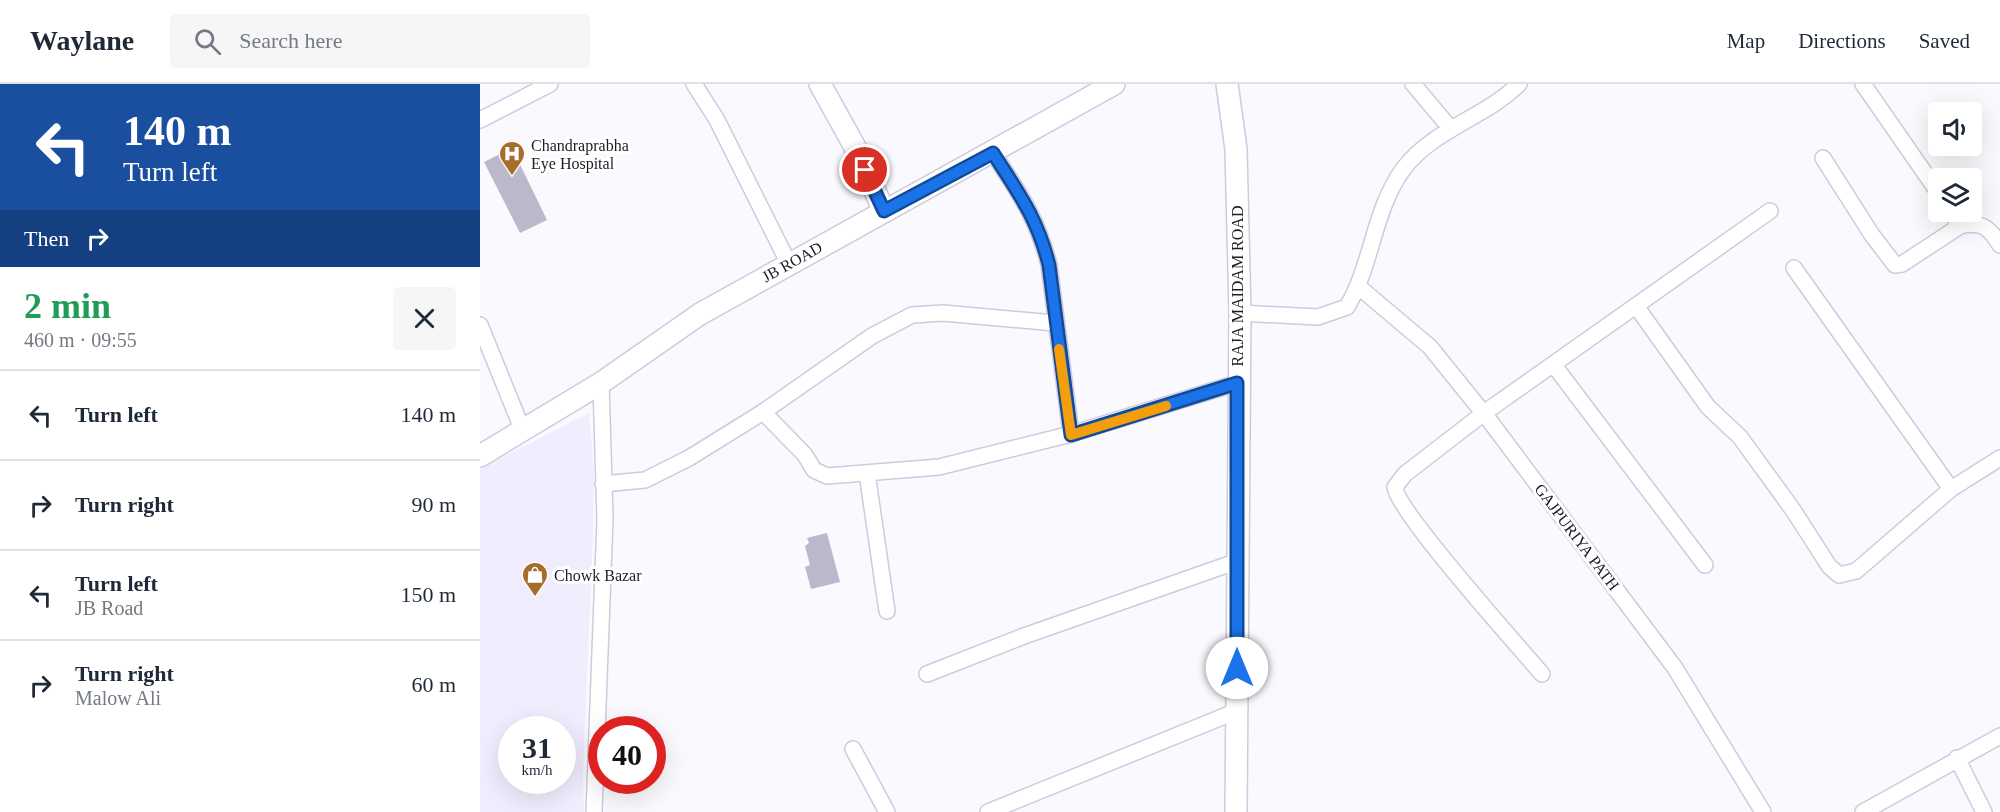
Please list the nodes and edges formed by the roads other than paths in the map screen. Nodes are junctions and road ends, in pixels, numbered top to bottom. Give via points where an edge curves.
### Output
1 (550, 84) edge
2 (694, 84) edge
3 (820, 84) edge
4 (1114, 84) edge
5 (1227, 84) edge
6 (1413, 84) edge
7 (1519, 84) edge
8 (1863, 84) edge
9 (480, 120) edge
10 (1450, 129) junction
11 (993, 153) junction
12 (1823, 158) dead end
13 (1928, 178) edge
14 (884, 211) junction
15 (1770, 211) dead end
16 (1957, 222) edge
17 (1960, 226) junction
18 (2000, 245) edge
19 (789, 264) junction
20 (1794, 268) dead end
21 (1359, 287) junction
22 (1636, 306) junction
23 (1240, 313) junction
24 (1055, 323) junction
25 (480, 324) edge
26 (1554, 364) junction
27 (601, 383) junction
28 (1237, 383) junction
29 (763, 412) junction
30 (1484, 413) junction
31 (523, 431) junction
32 (1071, 435) junction
33 (480, 456) edge
34 (2000, 458) edge
35 (867, 473) junction
36 (603, 484) junction
37 (1951, 489) junction
38 (1238, 561) junction
39 (1705, 564) dead end
40 (887, 612) dead end
41 (927, 674) dead end
42 (1542, 674) dead end
43 (1237, 711) junction
44 (2000, 736) edge
45 (853, 749) dead end
46 (1957, 758) junction
47 (594, 812) edge
48 (887, 812) edge
49 (988, 812) edge
50 (1236, 812) edge
51 (1763, 812) edge
52 (1863, 812) edge
53 (1984, 812) edge

1 - 9 street
2 - 19 street via 717,120
3 - 14 street
4 - 11 street, JB ROAD
5 - 23 street, RAJA MAIDAM ROAD via 1236,149
6 - 10 street
7 - 10 street via 1508,95
8 - 13 street
10 - 21 street via 1406,166 1392,187 1374,228
11 - 14 street, JB ROAD
11 - 24 street via 1035,218 1049,265
12 - 17 street via 1895,265
14 - 19 street, JB ROAD
15 - 22 street
16 - 17 street
17 - 18 street via 1986,226
19 - 27 street, JB ROAD via 700,314
20 - 37 street
21 - 23 street via 1347,307 1318,317
21 - 30 street, GAJPURIYA PATH via 1430,346
22 - 26 street
22 - 37 street via 1708,407 1740,437 1829,566 1839,574 1856,571 1881,553
23 - 28 street, RAJA MAIDAM ROAD
24 - 29 street via 943,313 912,315 872,336
24 - 32 street
25 - 31 street
26 - 30 street
26 - 39 street
27 - 31 street, JB ROAD
27 - 36 street
28 - 32 street
28 - 38 street, RAJA MAIDAM ROAD
29 - 35 street via 820,474
29 - 36 street via 645,480
30 - 42 street via 1406,474 1396,493 1424,534
30 - 51 street, GAJPURIYA PATH via 1676,668
31 - 33 street, JB ROAD
32 - 35 street via 939,467
34 - 37 street
35 - 40 street
36 - 47 street
38 - 41 street
38 - 43 street, RAJA MAIDAM ROAD
43 - 49 street
43 - 50 street, RAJA MAIDAM ROAD
44 - 46 street
45 - 48 street
46 - 52 street
46 - 53 street

